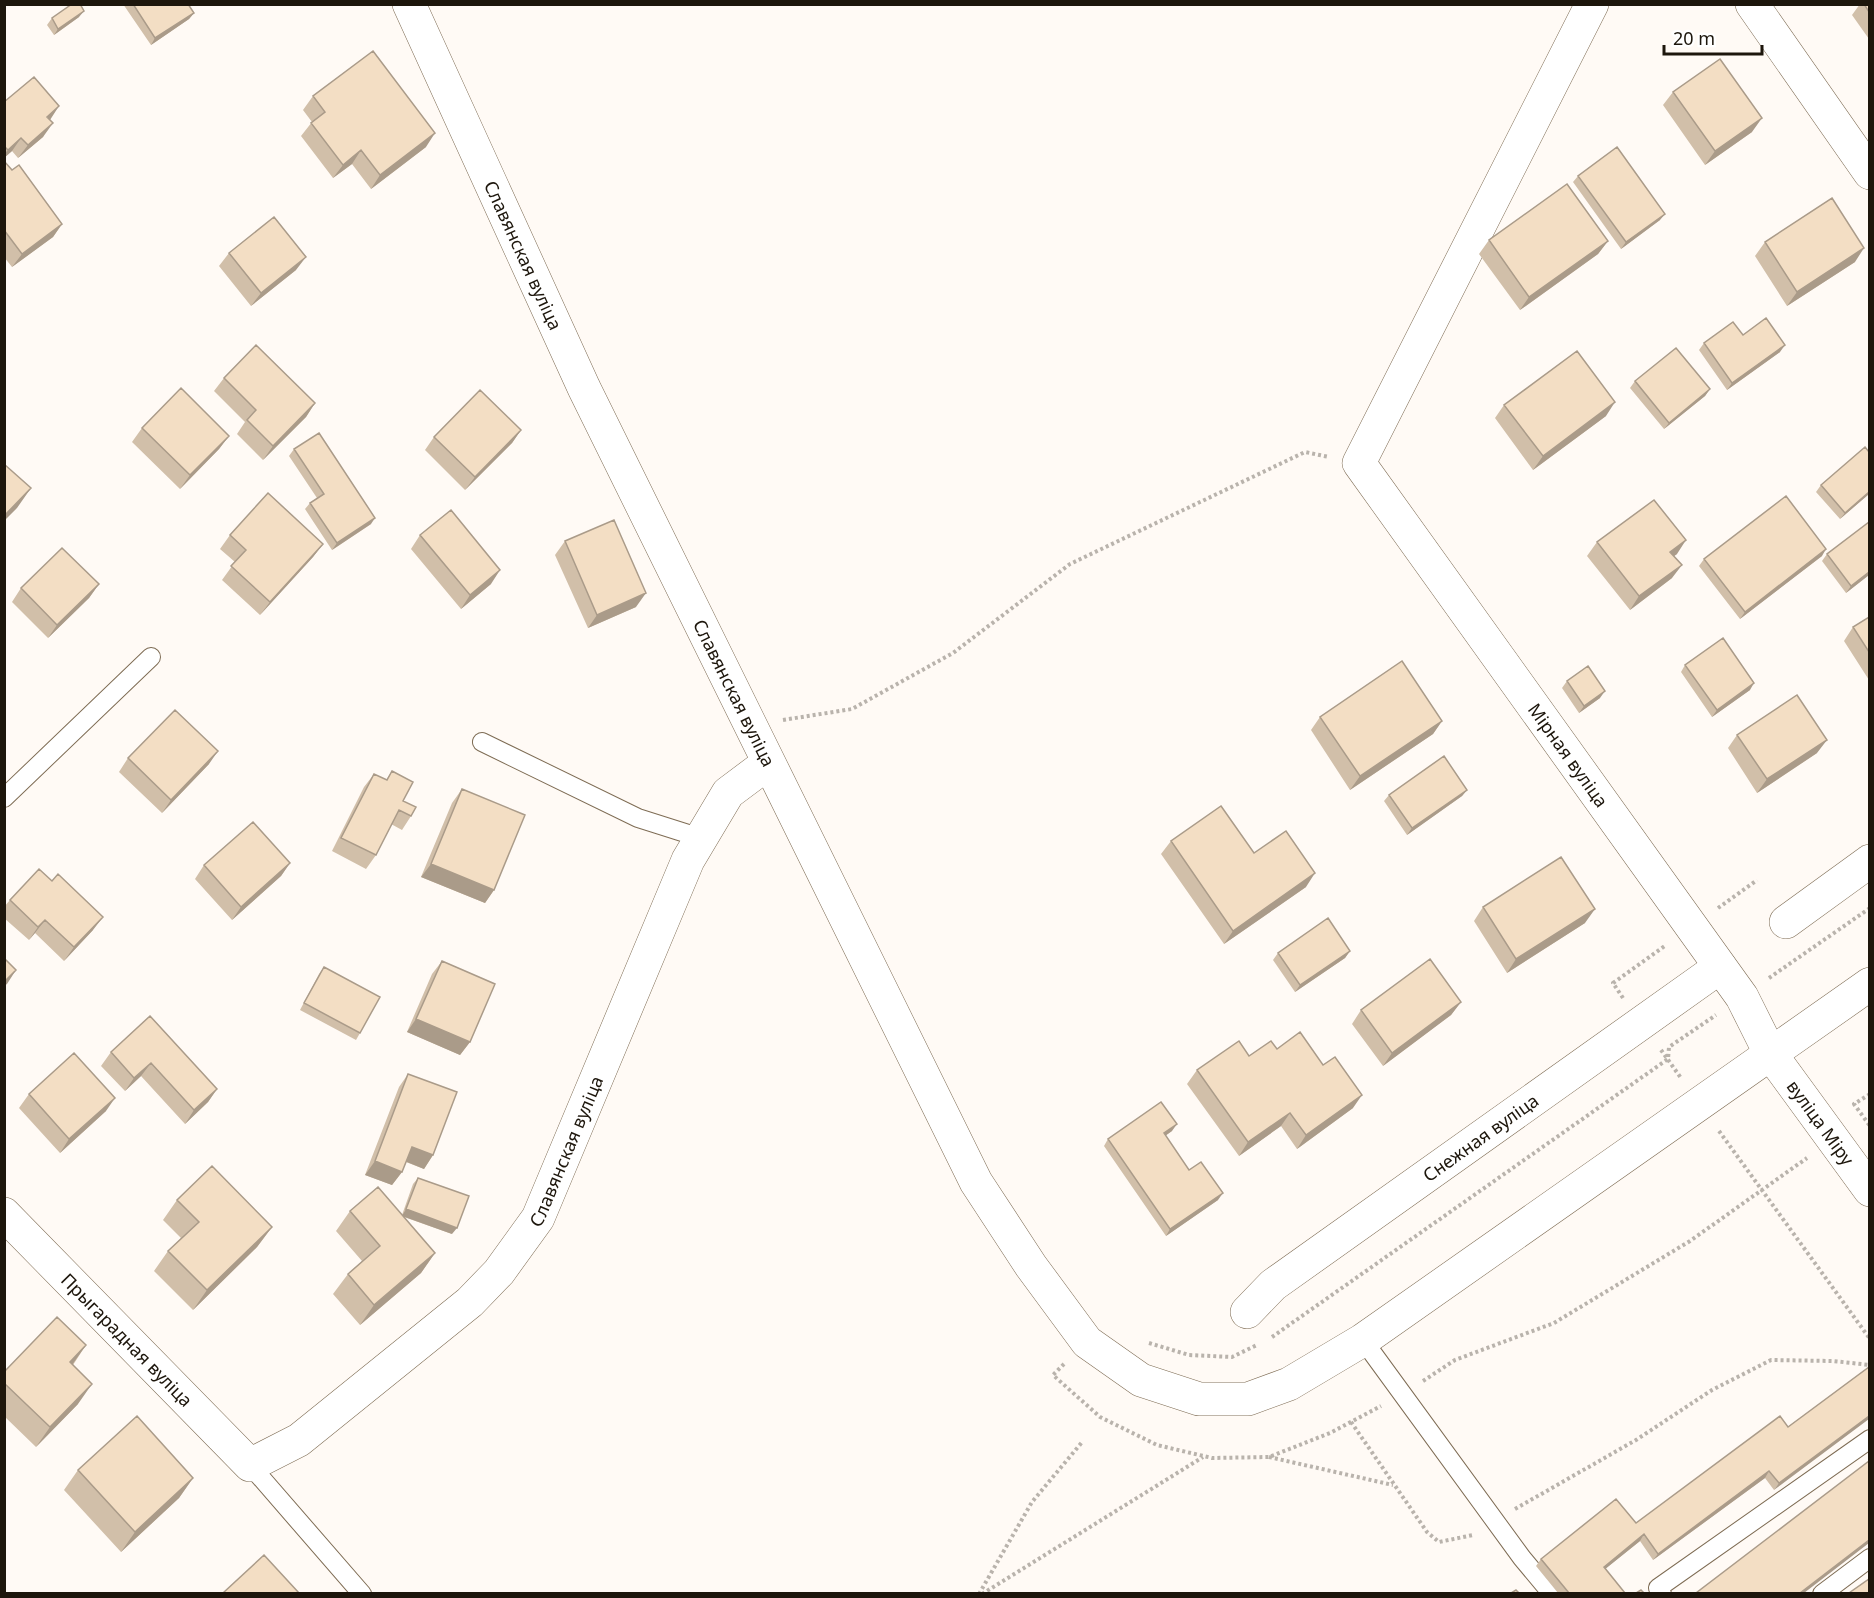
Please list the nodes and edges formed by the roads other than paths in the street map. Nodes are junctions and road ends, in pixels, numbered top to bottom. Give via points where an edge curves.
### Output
1 (409, 4) edge
2 (1592, 4) edge
3 (1752, 4) edge
4 (1869, 173) edge
5 (151, 657) dead end
6 (482, 742) dead end
7 (768, 763) junction
8 (4, 798) edge
9 (701, 838) junction
10 (1869, 861) edge
11 (1786, 922) dead end
12 (1720, 968) junction
13 (1869, 984) edge
14 (1770, 1053) junction
15 (1869, 1190) edge
16 (4, 1214) edge
17 (1247, 1312) dead end
18 (1363, 1340) junction
19 (1869, 1439) edge
20 (250, 1465) junction
21 (1869, 1558) edge
22 (362, 1593) edge
23 (1552, 1593) edge
24 (1662, 1593) edge
25 (1822, 1593) edge

1 - 7 street, Славянская вуліца via 584,388
2 - 12 street, Мірная вуліца via 1359,463
3 - 4 street
5 - 8 lane
6 - 9 lane via 638,818
7 - 9 street, Славянская вуліца via 728,793
7 - 18 street via 976,1182 1087,1342 1141,1380 1199,1399 1248,1399 1289,1384
9 - 20 street, Славянская вуліца via 688,860 538,1218 499,1272 470,1302 299,1440
10 - 11 street
12 - 14 street, Мірная вуліца via 1742,997
12 - 17 street, Снежная вуліца via 1273,1285
13 - 14 street
14 - 15 street, вуліца Міру
14 - 18 street
16 - 20 street, Прыгарадная вуліца
18 - 23 lane via 1495,1522
19 - 24 lane via 1658,1588
20 - 22 lane
21 - 25 lane

